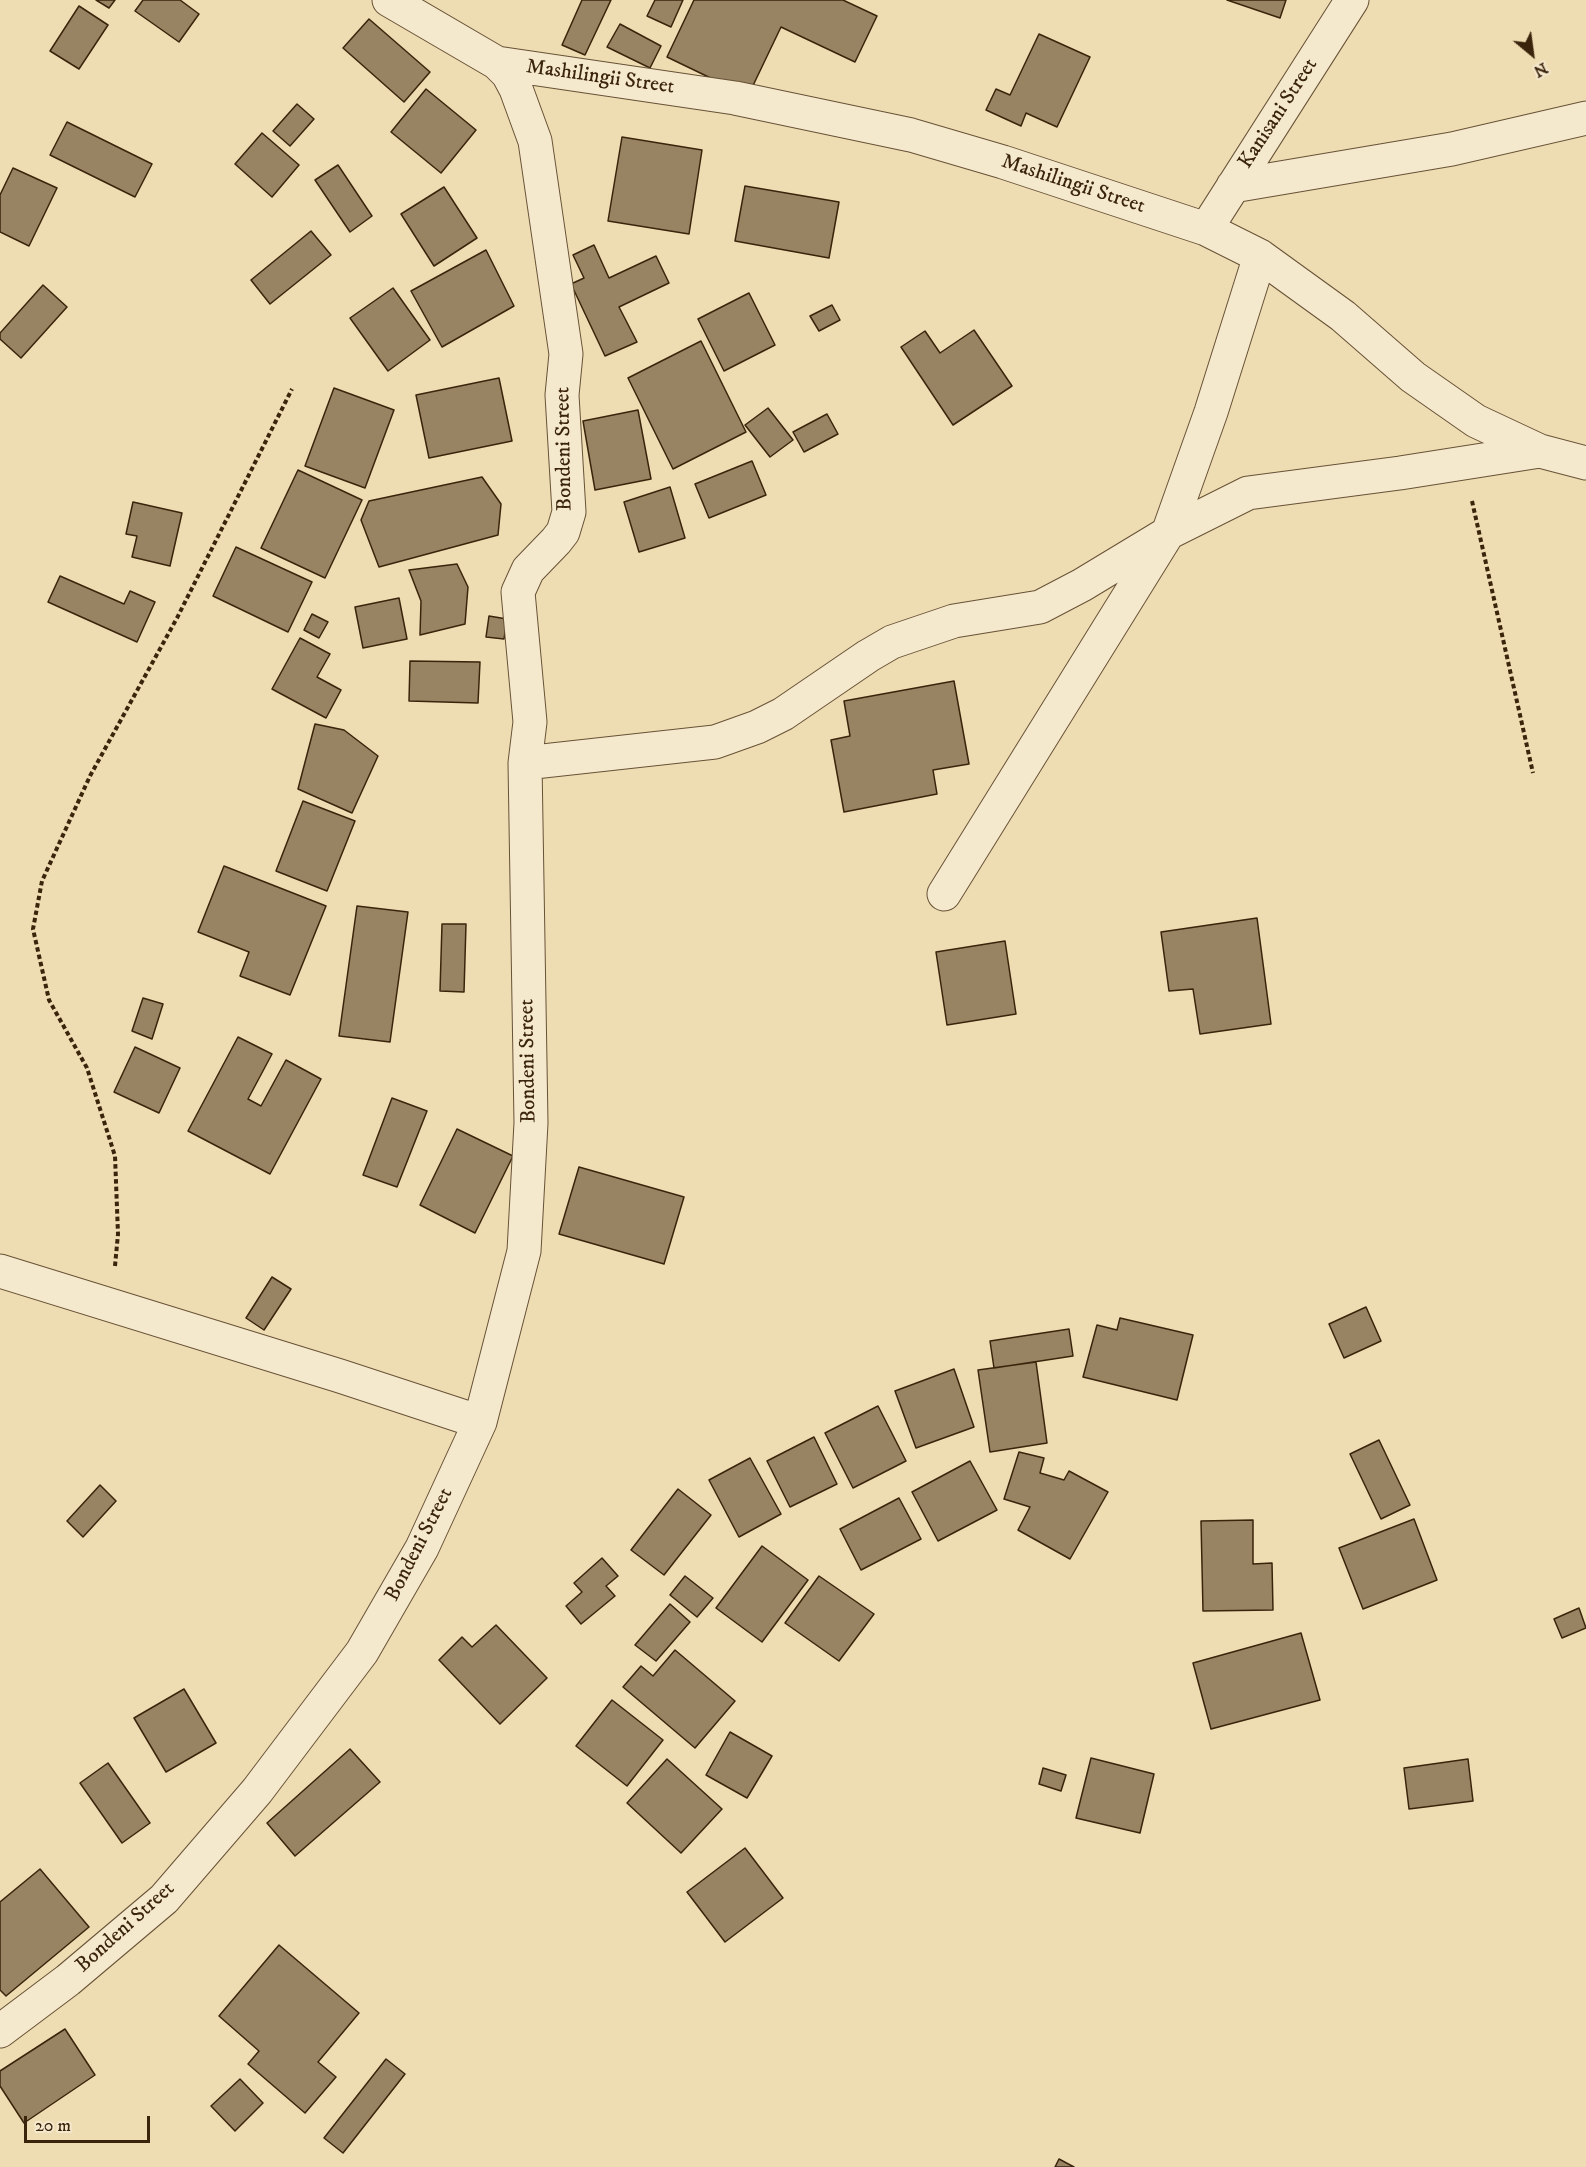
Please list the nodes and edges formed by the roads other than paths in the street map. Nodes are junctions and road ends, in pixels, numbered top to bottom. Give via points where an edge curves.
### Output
1 (389, 0) edge
2 (1352, 0) edge
3 (497, 63) junction
4 (1586, 118) edge
5 (1233, 186) junction
6 (1206, 229) junction
7 (1260, 256) junction
8 (1540, 451) junction
9 (1586, 463) edge
10 (1168, 533) junction
11 (525, 763) junction
12 (944, 894) dead end
13 (0, 1271) edge
14 (480, 1422) junction
15 (0, 2031) edge

1 - 3 street, Bondeni Street
2 - 5 street, Kanisani Street
3 - 6 street, Mashilingii Street via 735,98 911,135
3 - 11 street, Bondeni Street via 516,88 535,141 566,354 562,395 568,512 563,531 528,570 518,591 530,722
4 - 5 street via 1452,149
5 - 6 street, Kanisani Street
6 - 7 street, Mashilingii Street
7 - 8 street, Mashilingii Street via 1343,316 1413,377 1476,421
7 - 10 street
8 - 9 street, Mashilingii Street
8 - 10 street via 1248,493
10 - 11 street via 1040,607 954,621 892,642 757,727 715,742
10 - 12 street
11 - 14 street, Bondeni Street via 531,1123 524,1251
13 - 14 street
14 - 15 street, Bondeni Street via 422,1548 363,1652 257,1791 165,1899

